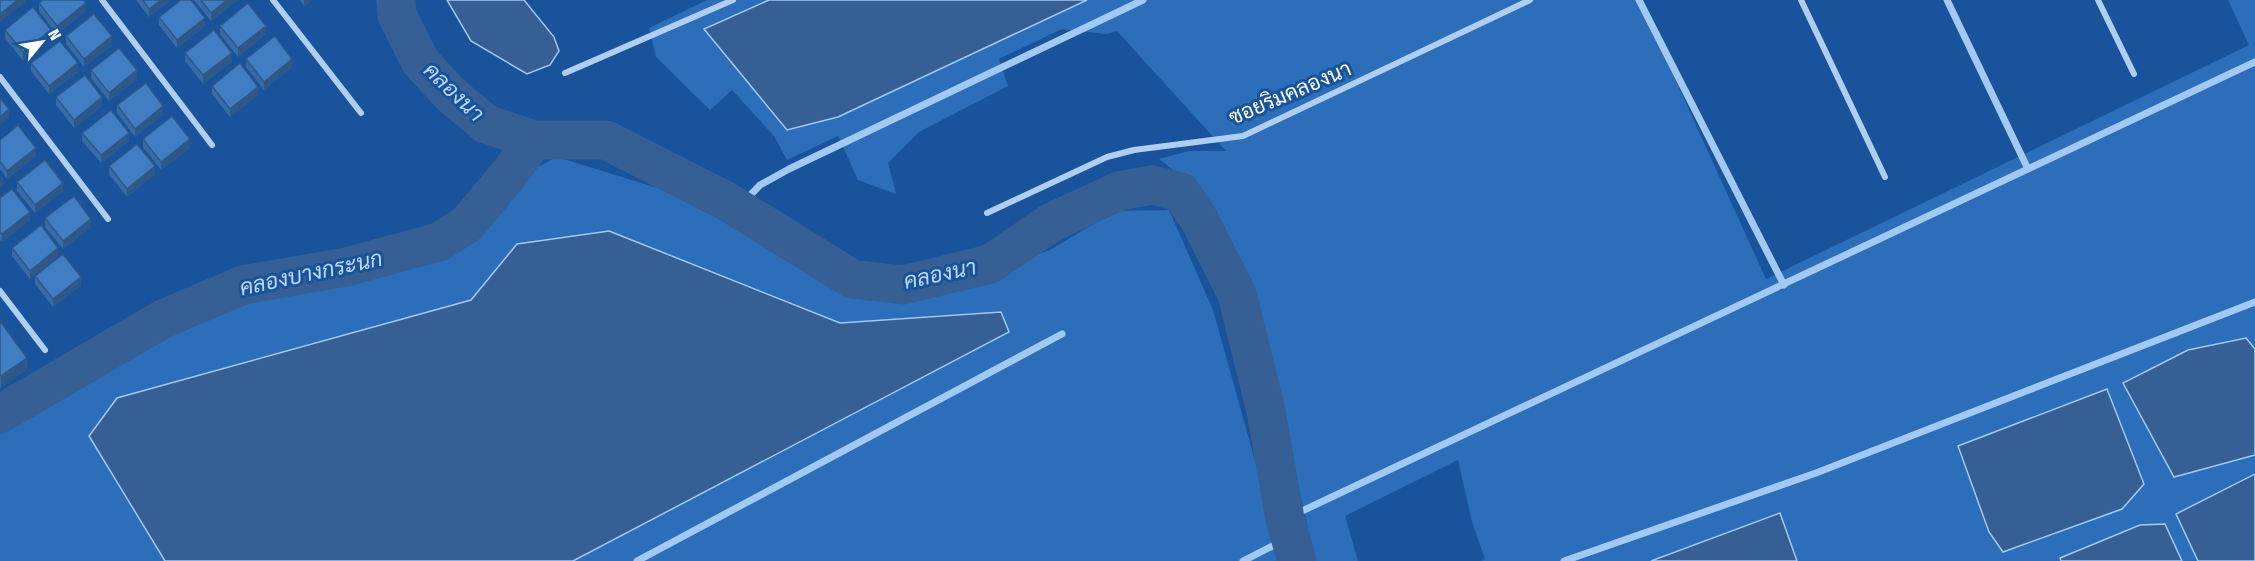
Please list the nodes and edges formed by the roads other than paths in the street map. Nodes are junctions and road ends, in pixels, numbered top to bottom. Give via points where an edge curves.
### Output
1 (102, 0) edge
2 (273, 0) edge
3 (733, 0) edge
4 (1530, 0) edge
5 (1801, 0) edge
6 (2098, 0) edge
7 (565, 73) dead end
8 (2134, 74) dead end
9 (0, 77) edge
10 (361, 113) dead end
11 (212, 145) dead end
12 (1885, 177) dead end
13 (987, 213) dead end
14 (108, 219) dead end
15 (0, 291) edge
16 (45, 350) dead end

1 - 11 street
2 - 10 street
3 - 7 street
4 - 13 street, ซอยริมคลองนา via 1243,136 1107,156
5 - 12 street
6 - 8 street
9 - 14 street
15 - 16 street

